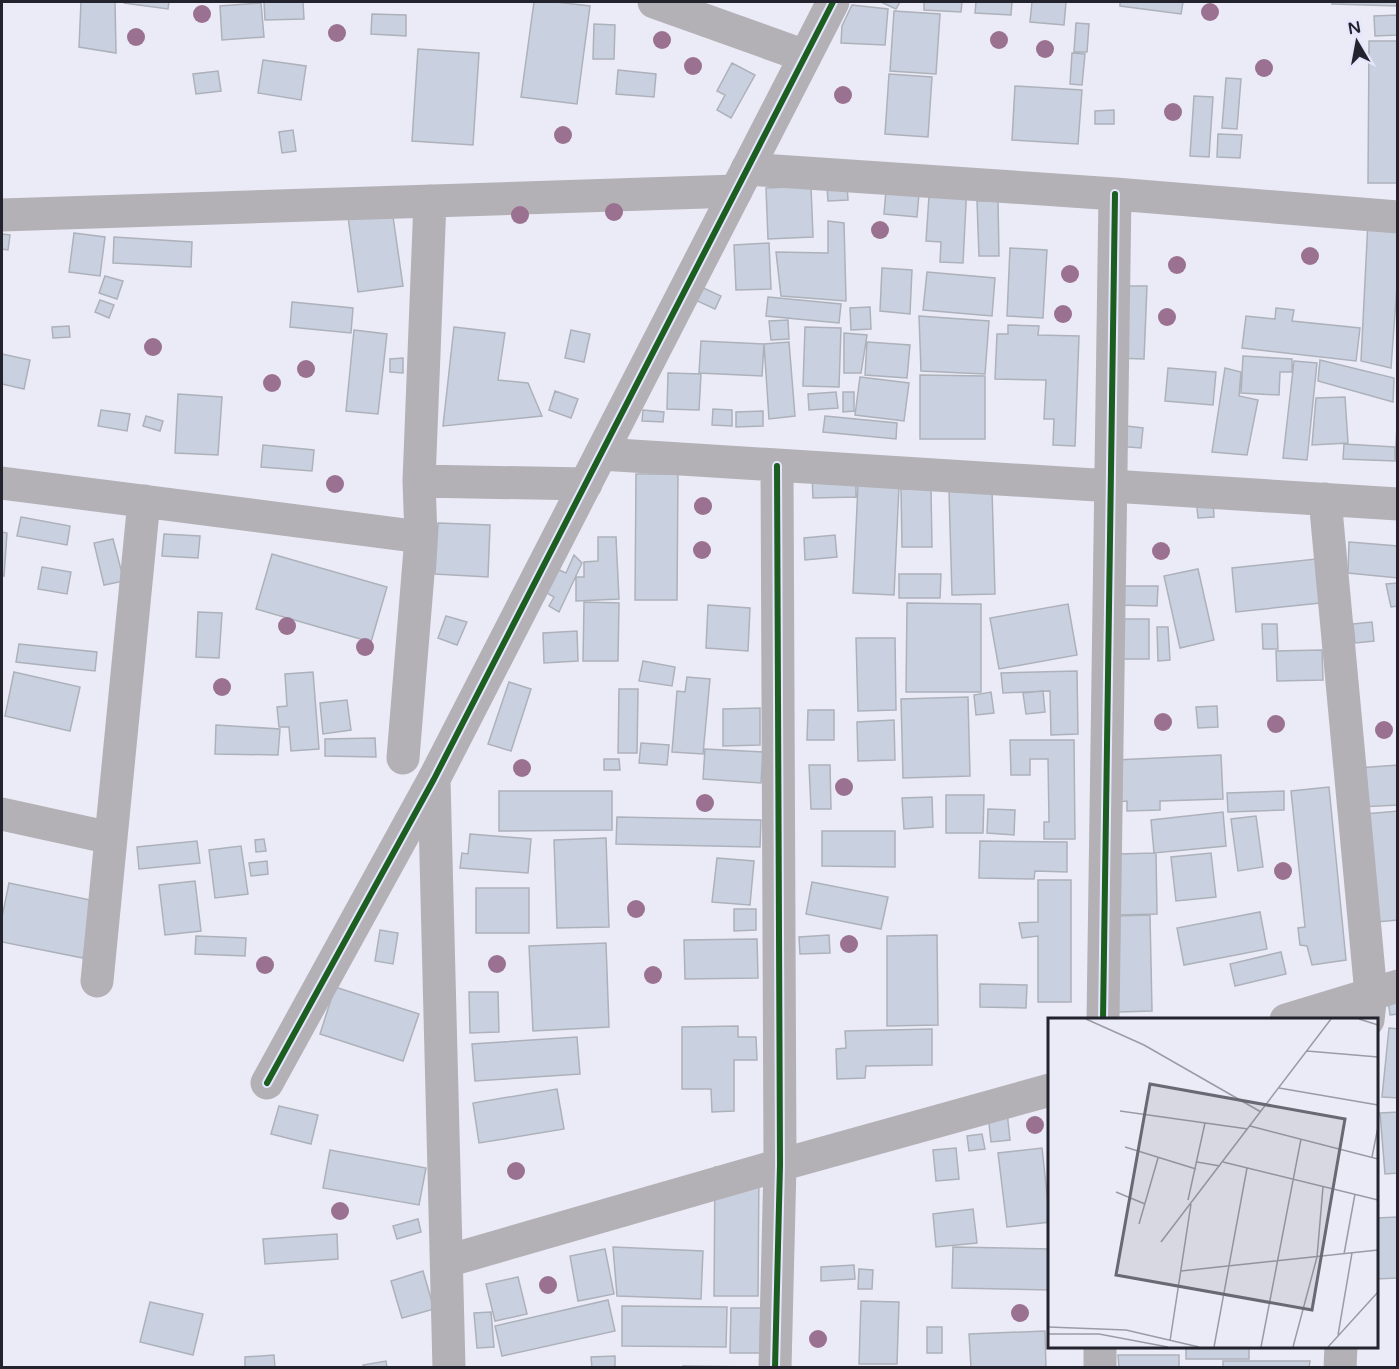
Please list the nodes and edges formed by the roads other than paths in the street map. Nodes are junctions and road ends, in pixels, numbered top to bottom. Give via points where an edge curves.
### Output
1 (654, 2) edge
2 (833, 2) edge
3 (805, 56) junction
4 (741, 180) junction
5 (1115, 194) junction
6 (430, 201) junction
7 (2, 215) edge
8 (1398, 217) edge
9 (601, 454) junction
10 (777, 466) junction
11 (419, 481) junction
12 (2, 483) edge
13 (586, 483) junction
14 (1110, 487) junction
15 (1325, 500) junction
16 (144, 501) junction
17 (1398, 504) edge
18 (421, 537) junction
19 (403, 758) dead end
20 (434, 779) junction
21 (2, 814) edge
22 (111, 838) junction
23 (98, 981) dead end
24 (1379, 1000) edge
25 (1103, 1018) edge
26 (1295, 1018) edge
27 (267, 1083) dead end
28 (1048, 1091) edge
29 (780, 1165) junction
30 (447, 1261) junction
31 (1100, 1348) edge
32 (1341, 1348) edge
33 (449, 1368) edge
34 (775, 1368) edge
35 (1100, 1368) edge
36 (1340, 1368) edge

1 - 3 street
2 - 3 street
3 - 4 street
4 - 5 street
4 - 6 street
4 - 9 street
5 - 8 street
5 - 14 street
6 - 7 street
6 - 11 street
9 - 10 street
9 - 13 street
10 - 14 street
10 - 29 street
11 - 13 street
11 - 18 street
12 - 16 street
13 - 20 street
14 - 15 street
14 - 25 street
15 - 17 street
15 - 24 street
16 - 18 street
16 - 22 street
18 - 19 street
20 - 27 street
20 - 30 street
21 - 22 street
22 - 23 street
24 - 26 street
28 - 29 street
29 - 30 street
29 - 34 street
30 - 33 street
31 - 35 street
32 - 36 street

